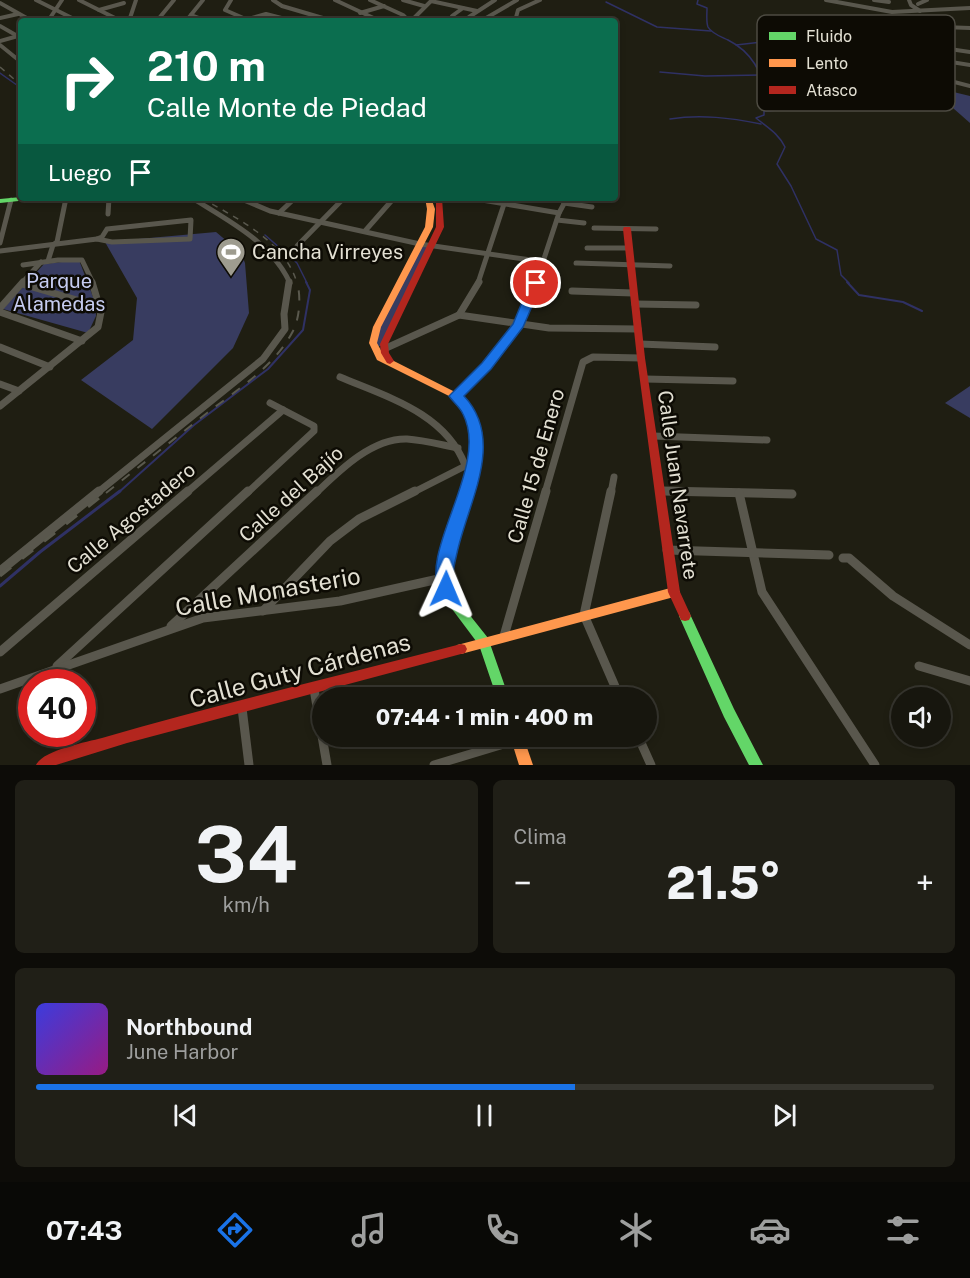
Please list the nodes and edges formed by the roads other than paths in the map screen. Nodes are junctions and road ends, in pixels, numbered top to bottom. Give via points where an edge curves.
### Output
1 (36, 0) edge
2 (62, 0) edge
3 (79, 0) edge
4 (117, 0) edge
5 (136, 0) edge
6 (174, 0) edge
7 (203, 0) edge
8 (231, 0) edge
9 (273, 0) edge
10 (335, 0) edge
11 (370, 0) edge
12 (403, 0) edge
13 (432, 0) edge
14 (495, 0) edge
15 (518, 0) edge
16 (540, 0) edge
17 (874, 0) edge
18 (909, 0) edge
19 (927, 0) edge
20 (828, 1) edge
21 (889, 2) dead end
22 (917, 2) edge
23 (124, 3) junction
24 (2, 5) edge
25 (384, 6) junction
26 (424, 6) junction
27 (135, 8) junction
28 (463, 8) junction
29 (970, 9) edge
30 (55, 10) junction
31 (99, 10) junction
32 (927, 10) junction
33 (477, 11) junction
34 (920, 11) junction
35 (360, 13) junction
36 (18, 14) junction
37 (191, 15) junction
38 (452, 16) dead end
39 (469, 17) dead end
40 (0, 18) edge
41 (26, 18) edge
42 (50, 18) edge
43 (72, 18) edge
44 (115, 18) edge
45 (130, 18) edge
46 (162, 18) edge
47 (188, 18) edge
48 (199, 18) edge
49 (242, 18) edge
50 (253, 18) edge
51 (281, 18) edge
52 (323, 18) edge
53 (372, 18) edge
54 (406, 18) edge
55 (416, 18) edge
56 (486, 18) edge
57 (516, 18) edge
58 (0, 26) edge
59 (955, 27) edge
60 (970, 28) edge
61 (18, 35) edge
62 (18, 36) edge
63 (0, 41) edge
64 (0, 45) edge
65 (955, 49) edge
66 (970, 52) edge
67 (18, 60) edge
68 (955, 63) edge
69 (970, 65) edge
70 (955, 82) edge
71 (970, 86) edge
72 (18, 199) edge
73 (11, 200) junction
74 (0, 201) edge
75 (65, 201) edge
76 (109, 201) edge
77 (197, 201) edge
78 (246, 201) edge
79 (292, 201) edge
80 (341, 201) edge
81 (391, 201) edge
82 (429, 201) edge
83 (439, 201) edge
84 (505, 201) edge
85 (565, 201) edge
86 (592, 207) dead end
87 (279, 213) junction
88 (108, 214) dead end
89 (558, 217) junction
90 (321, 222) junction
91 (584, 223) dead end
92 (594, 228) dead end
93 (627, 229) junction
94 (656, 229) dead end
95 (365, 231) junction
96 (97, 239) junction
97 (0, 243) edge
98 (57, 243) junction
99 (420, 244) junction
100 (430, 245) junction
101 (297, 246) dead end
102 (586, 248) dead end
103 (628, 248) junction
104 (0, 251) edge
105 (489, 255) junction
106 (58, 260) junction
107 (45, 262) junction
108 (545, 262) junction
109 (576, 263) dead end
110 (23, 265) dead end
111 (630, 265) junction
112 (670, 266) dead end
113 (22, 284) junction
114 (572, 291) dead end
115 (633, 293) junction
116 (635, 304) junction
117 (696, 305) dead end
118 (101, 308) junction
119 (0, 310) edge
120 (459, 315) junction
121 (519, 325) junction
122 (638, 329) junction
123 (82, 341) junction
124 (640, 344) junction
125 (0, 347) edge
126 (715, 347) dead end
127 (384, 349) junction
128 (641, 358) junction
129 (391, 363) junction
130 (50, 367) junction
131 (340, 377) dead end
132 (645, 379) junction
133 (733, 381) dead end
134 (0, 384) edge
135 (19, 391) junction
136 (456, 396) junction
137 (270, 403) dead end
138 (0, 406) edge
139 (283, 410) junction
140 (653, 436) junction
141 (766, 440) dead end
142 (458, 448) junction
143 (475, 461) junction
144 (465, 465) junction
145 (614, 477) dead end
146 (661, 491) junction
147 (739, 493) junction
148 (792, 494) dead end
149 (667, 550) junction
150 (752, 553) junction
151 (829, 555) dead end
152 (843, 558) dead end
153 (0, 571) edge
154 (443, 578) junction
155 (674, 592) junction
156 (263, 611) junction
157 (584, 615) junction
158 (169, 628) junction
159 (504, 636) junction
160 (484, 642) junction
161 (970, 645) edge
162 (0, 652) edge
163 (919, 666) dead end
164 (54, 669) edge
165 (56, 669) edge
166 (970, 681) edge
167 (18, 683) edge
168 (321, 687) edge
169 (499, 687) edge
170 (615, 687) edge
171 (0, 689) edge
172 (312, 690) edge
173 (242, 708) junction
174 (324, 747) edge
175 (489, 747) edge
176 (519, 747) edge
177 (643, 747) edge
178 (43, 765) edge
179 (249, 765) edge
180 (327, 765) edge
181 (434, 765) edge
182 (526, 765) edge
183 (651, 765) edge
184 (756, 765) edge
185 (875, 765) edge

1 - 30 street
2 - 30 street
3 - 31 street
4 - 23 street
5 - 27 street
6 - 46 street
7 - 37 street
8 - 49 street via 225,10
9 - 52 street
10 - 35 street
11 - 25 street
12 - 26 street
13 - 26 street
13 - 28 street
14 - 33 street
15 - 56 street
16 - 57 street via 518,10
17 - 21 street
18 - 34 street
19 - 22 street
20 - 34 street via 892,12
22 - 32 street
23 - 27 street
23 - 31 street
24 - 36 street
25 - 35 street
25 - 54 street
26 - 55 street
27 - 45 street
28 - 33 street
28 - 38 street
29 - 32 street
30 - 42 street
30 - 43 street
31 - 44 street
32 - 34 street
33 - 39 street
35 - 53 street
36 - 40 street
36 - 41 street
37 - 47 street
37 - 48 street
50 - 51 street via 266,14
58 - 61 street
59 - 60 street
62 - 63 street
64 - 67 street
65 - 66 street
68 - 69 street
70 - 71 street
72 - 73 street
73 - 74 street
73 - 97 street
75 - 98 street
76 - 88 street
77 - 153 street via 275,255 290,283 285,329 263,359
78 - 87 street
79 - 87 street
80 - 90 street
81 - 95 street
82 - 99 street via 429,227
83 - 100 street via 440,227
84 - 89 street
84 - 105 street
85 - 86 street
85 - 89 street
87 - 90 street
89 - 91 street
89 - 108 street
90 - 95 street
90 - 101 street
92 - 93 street
93 - 94 street
93 - 103 street, Calle Juan Navarrete
95 - 99 street
96 - 96 street via 190,239 192,222 107,229
96 - 98 street
98 - 104 street
98 - 106 street
98 - 107 street
99 - 100 street
99 - 129 street via 374,337 377,354
100 - 105 street
100 - 127 street
102 - 103 street
103 - 111 street, Calle Juan Navarrete
105 - 108 street
105 - 120 street via 481,278
106 - 107 street
106 - 118 street via 82,260
107 - 110 street
107 - 113 street
108 - 121 street
109 - 111 street
111 - 112 street
111 - 115 street, Calle Juan Navarrete
113 - 118 street
113 - 119 street
114 - 115 street
115 - 116 street, Calle Juan Navarrete
116 - 117 street
116 - 122 street, Calle Juan Navarrete
118 - 123 street via 99,326
119 - 123 street
120 - 121 street
120 - 127 street
121 - 122 street
121 - 136 street
122 - 124 street, Calle Juan Navarrete
123 - 130 street
124 - 126 street
124 - 128 street, Calle Juan Navarrete
125 - 130 street
127 - 129 street
128 - 132 street, Calle Juan Navarrete
128 - 159 street, Calle 15 de Enero via 593,357 583,362
129 - 136 street
130 - 135 street
131 - 142 street via 427,419 450,436
132 - 133 street
132 - 140 street, Calle Juan Navarrete
134 - 135 street
135 - 138 street
136 - 143 street via 466,406 474,425
137 - 139 street
139 - 162 street, Calle Agostadero
139 - 164 street, Calle del Bajío via 314,426 314,431
140 - 141 street
140 - 146 street, Calle Juan Navarrete
142 - 144 street
142 - 158 street, Calle del Bajío via 406,439 371,448 327,482
143 - 144 street
143 - 154 street
144 - 156 street via 354,523 330,541
145 - 157 street
146 - 147 street
146 - 149 street, Calle Juan Navarrete
147 - 148 street
147 - 150 street
149 - 150 street
149 - 155 street, Calle Juan Navarrete
150 - 151 street
150 - 185 street via 762,592
152 - 161 street via 849,558 893,596
154 - 156 street, Calle Monasterio via 340,601
154 - 160 street via 450,596
155 - 157 street, Calle Guty Cárdenas
155 - 184 street, Calle Juan Navarrete
156 - 158 street, Calle Monasterio via 209,617
157 - 159 street, Calle Guty Cárdenas
157 - 170 street
158 - 165 street, Calle Monasterio
159 - 160 street, Calle Guty Cárdenas
160 - 168 street, Calle Guty Cárdenas
160 - 169 street
163 - 166 street
167 - 171 street, Calle Monasterio
172 - 173 street, Calle Guty Cárdenas
173 - 178 street, Calle Guty Cárdenas via 128,736
173 - 179 street
174 - 180 street
175 - 181 street
176 - 182 street
177 - 183 street

